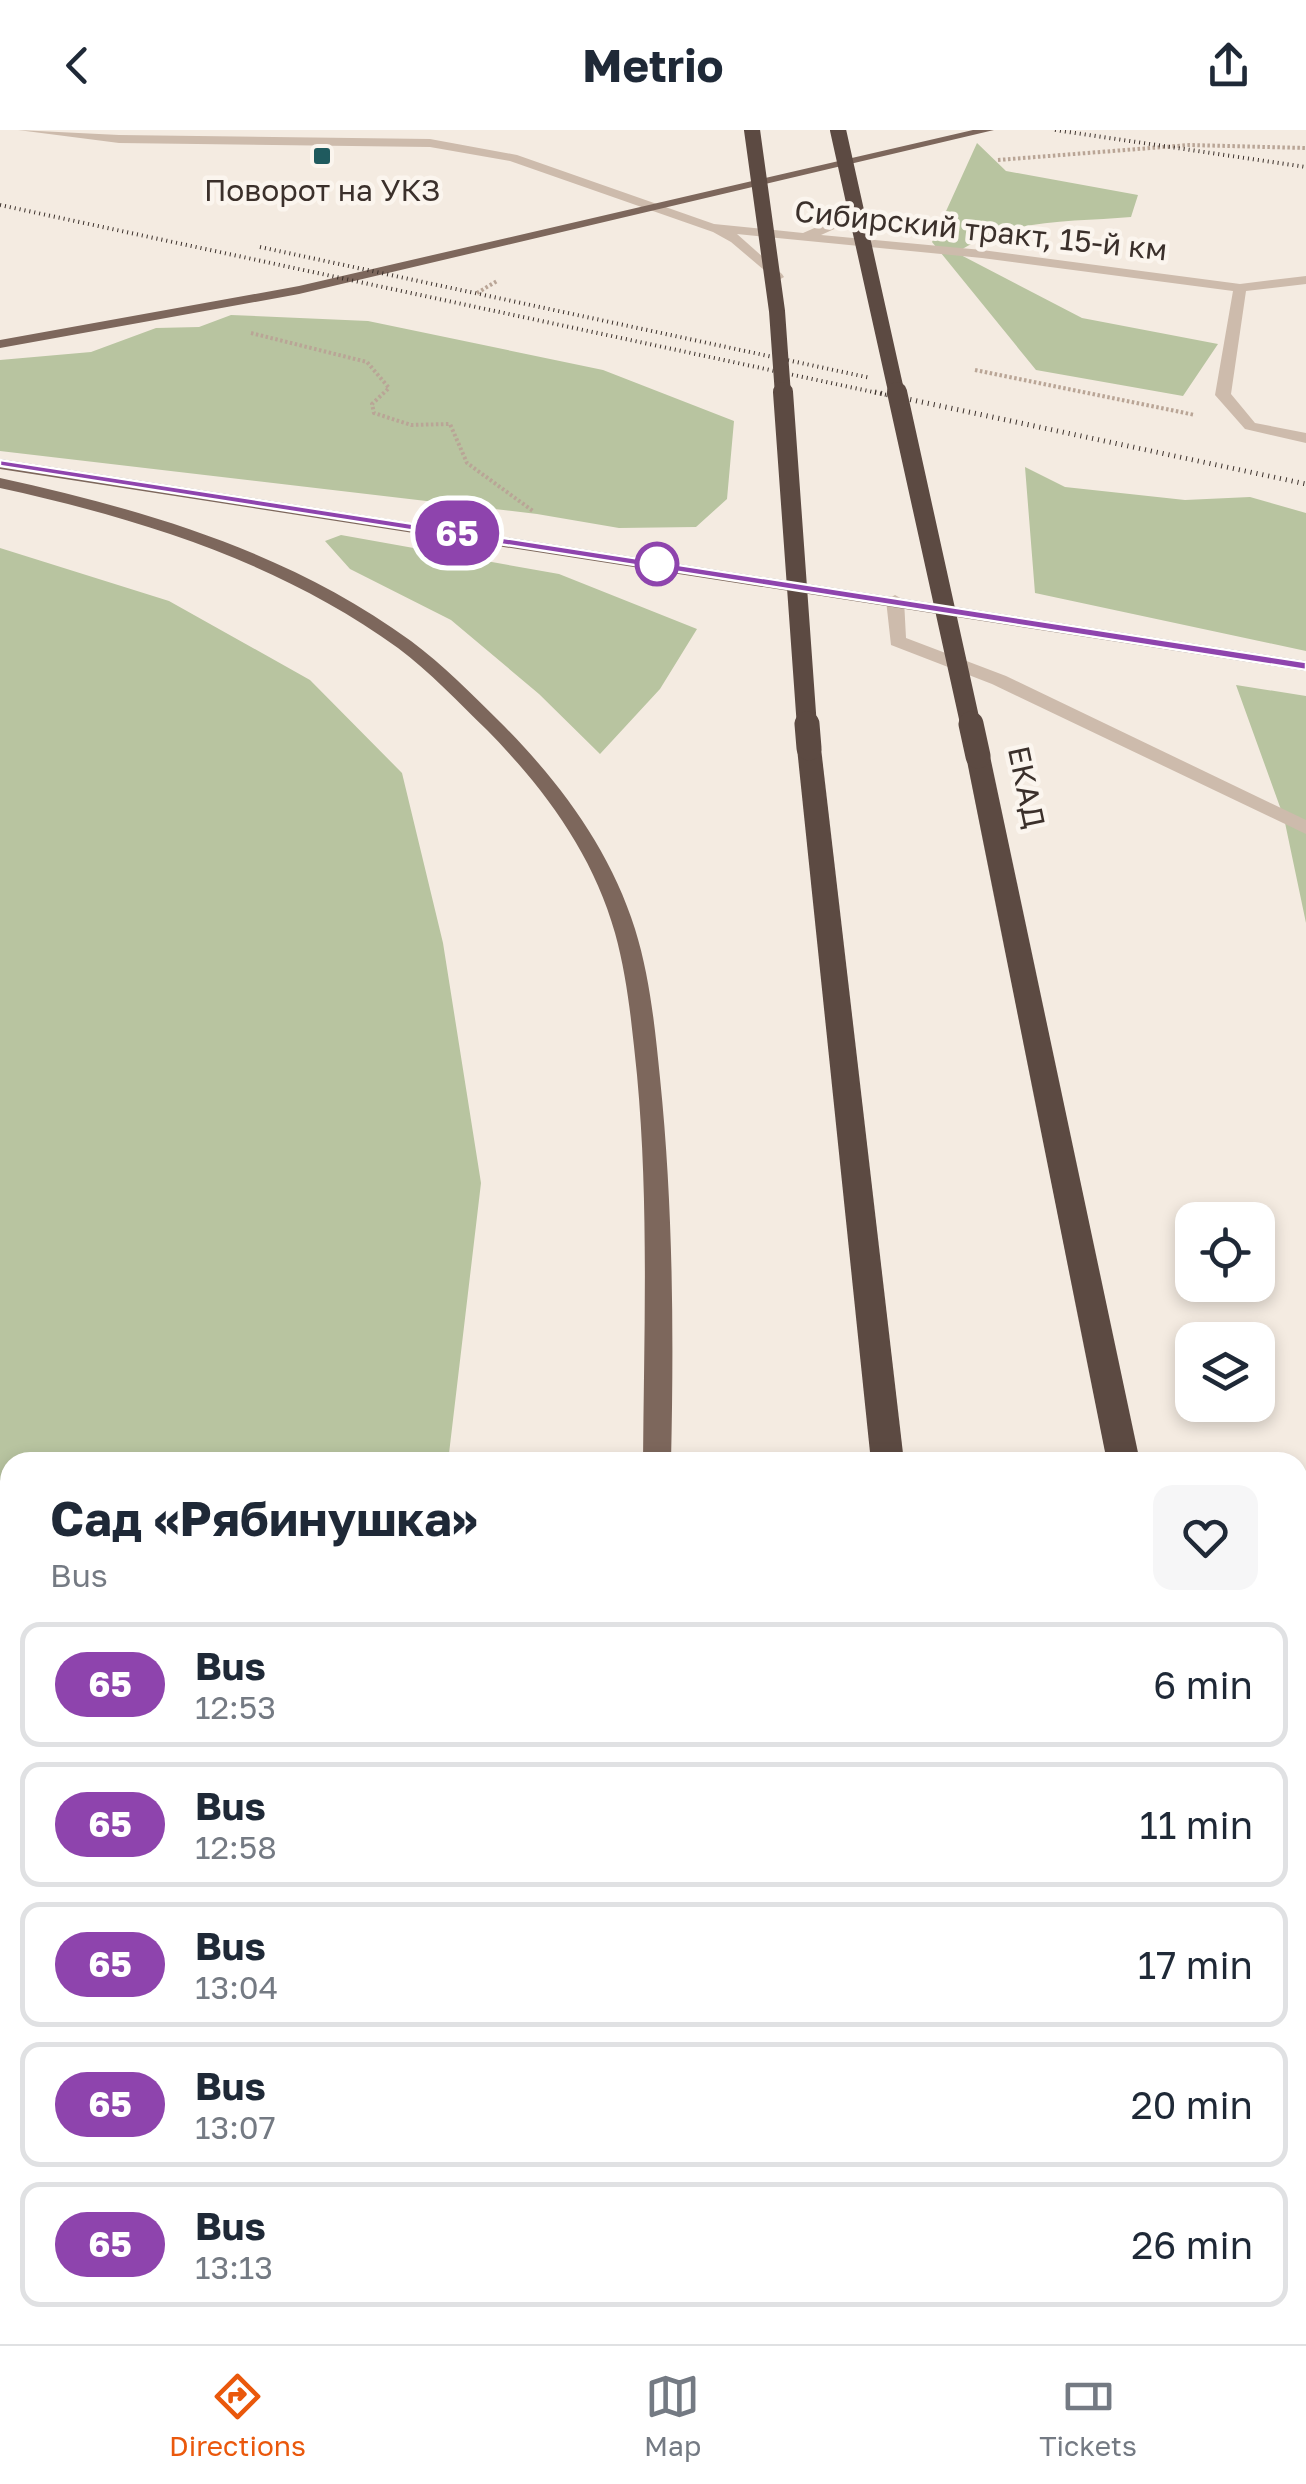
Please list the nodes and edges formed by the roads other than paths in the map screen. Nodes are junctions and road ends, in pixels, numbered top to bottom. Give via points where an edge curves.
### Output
1 (24, 130) edge
2 (752, 130) edge
3 (838, 130) edge
4 (988, 130) edge
5 (394, 136) edge
6 (651, 210) junction
7 (858, 213) dead end
8 (712, 228) junction
9 (802, 238) junction
10 (777, 277) dead end
11 (1306, 280) edge
12 (1240, 288) junction
13 (0, 342) edge
14 (1306, 438) edge
15 (0, 464) edge
16 (0, 484) edge
17 (895, 600) junction
18 (1306, 666) edge
19 (1306, 828) edge
20 (657, 1452) edge
21 (887, 1452) edge
22 (1122, 1452) edge

1 - 5 street, Сибирский тракт, 15-й км via 119,138
2 - 21 highway, bridge via 777,312 809,748
3 - 22 highway, ЕКАД, bridge via 978,756
4 - 6 main road
5 - 6 street, Сибирский тракт, 15-й км via 513,158
6 - 8 street, Сибирский тракт, 15-й км
6 - 13 main road via 299,290
7 - 9 street
8 - 9 street, Сибирский тракт, 15-й км
8 - 10 street via 736,239
9 - 12 street, Сибирский тракт, 15-й км
11 - 12 street, Сибирский тракт, 15-й км
12 - 14 street via 1223,395 1250,426
15 - 17 main road
16 - 20 main road via 188,534 267,564 363,616 407,646 520,752 581,828 620,916 642,1012 656,1137
17 - 18 main road
17 - 19 street via 898,642 998,680

